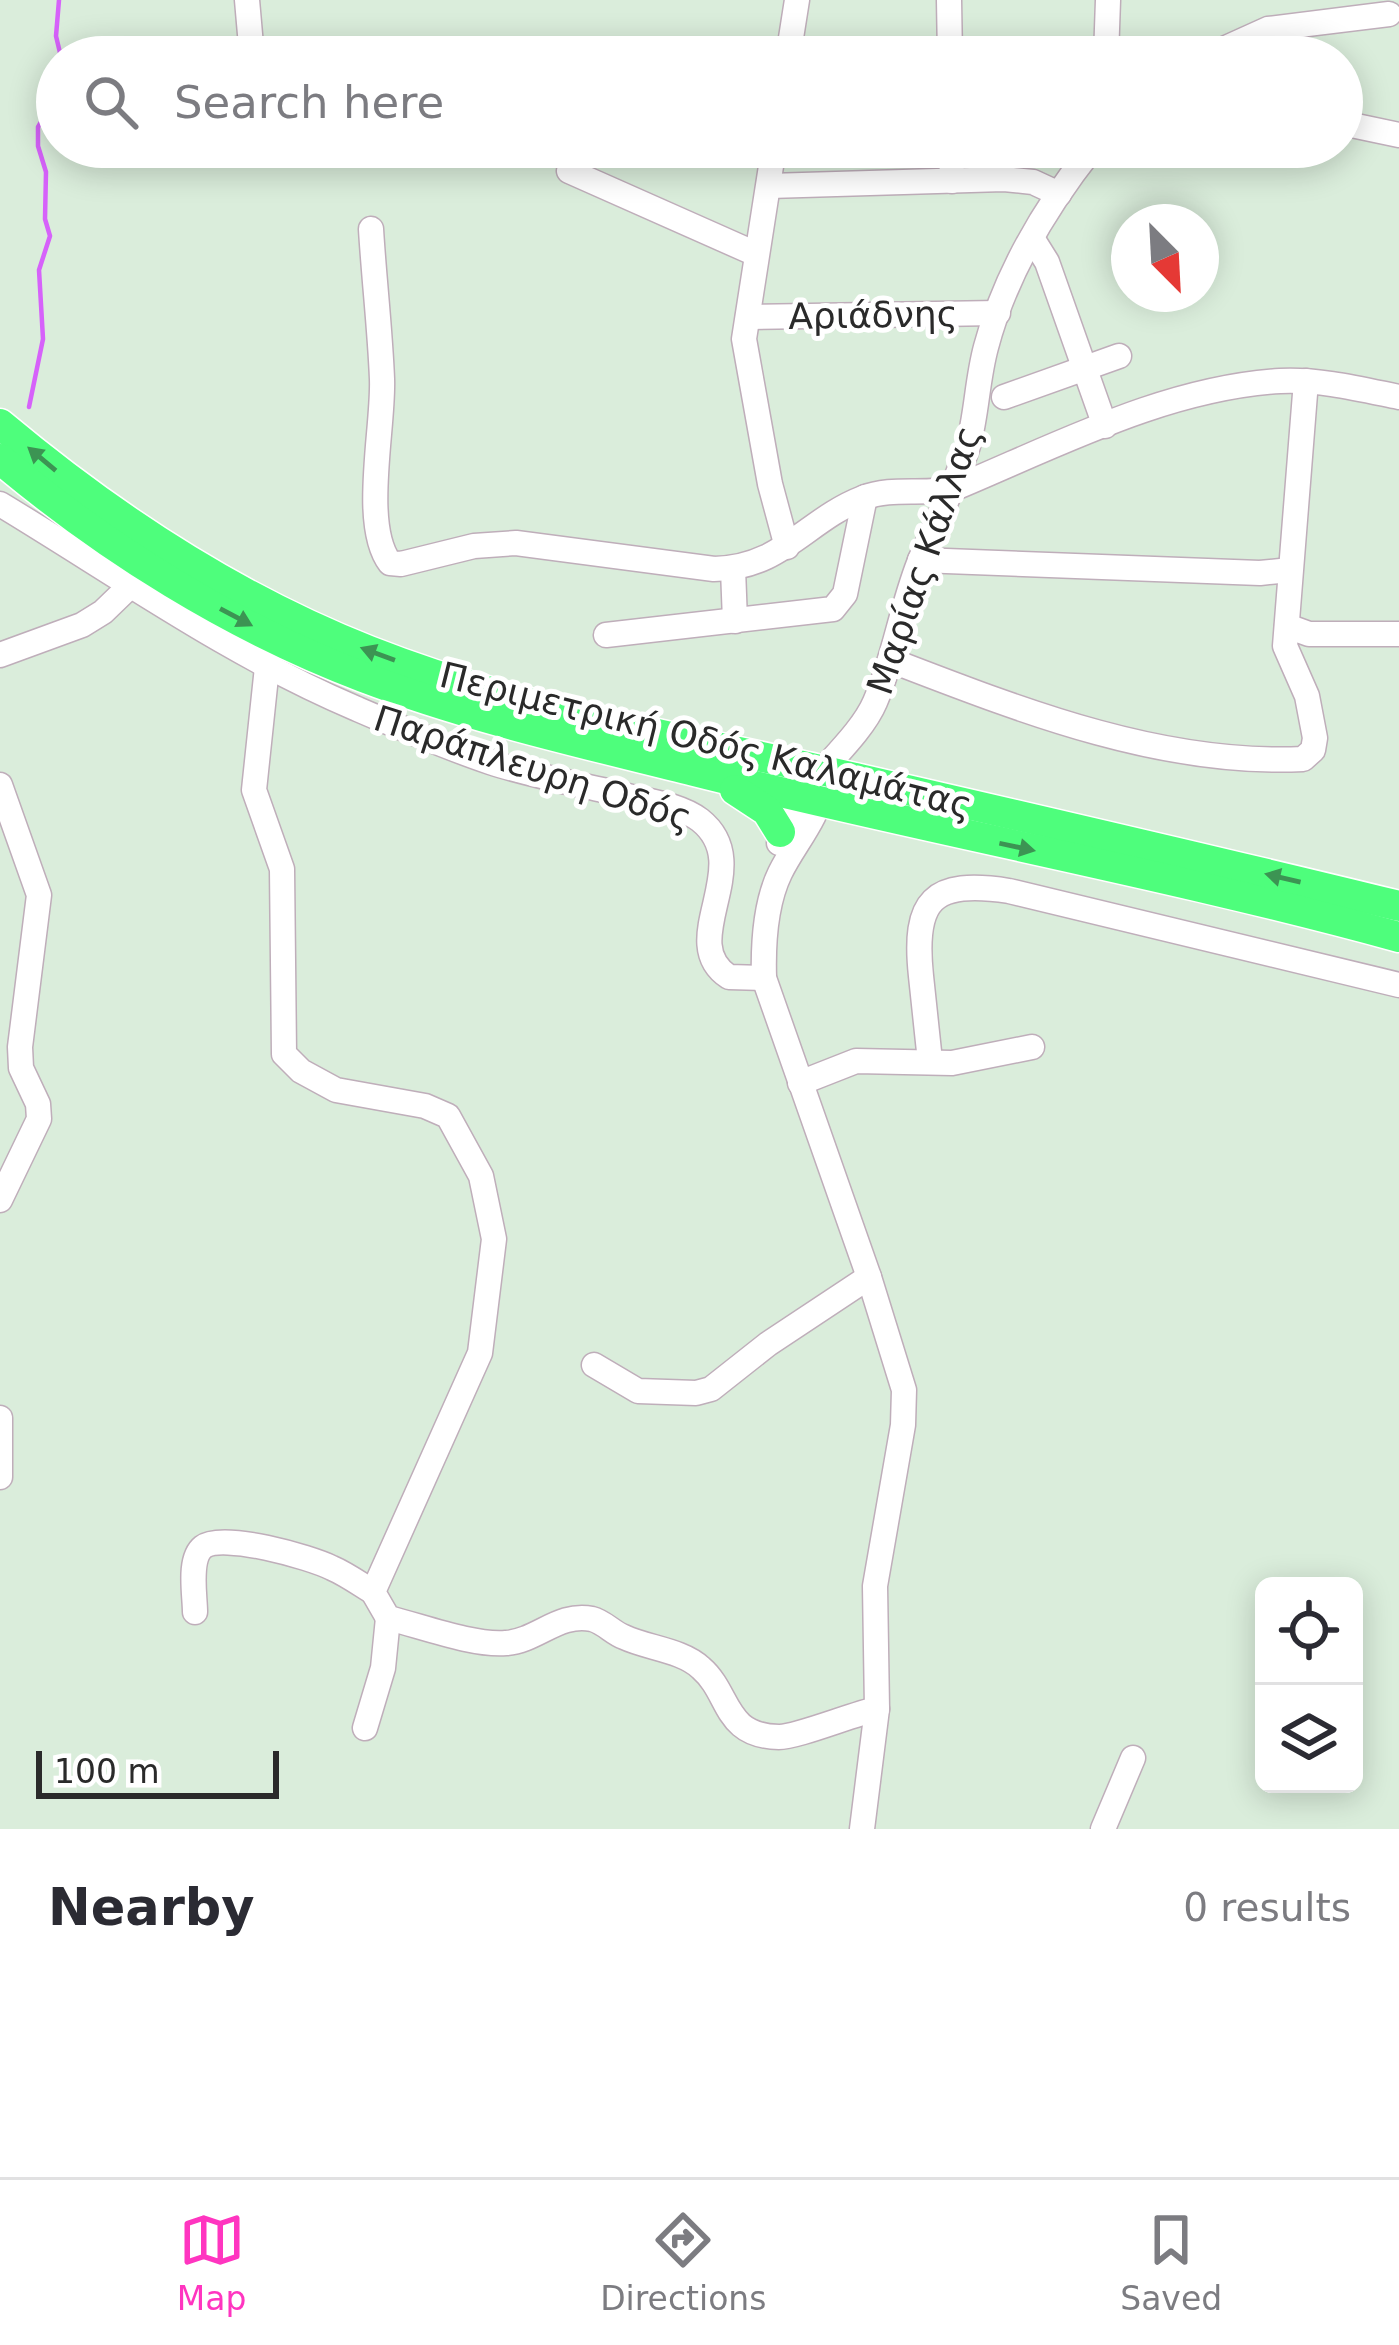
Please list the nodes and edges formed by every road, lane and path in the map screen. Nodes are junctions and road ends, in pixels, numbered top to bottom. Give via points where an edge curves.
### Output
1 (247, 0) edge
2 (797, 0) edge
3 (949, 0) edge
4 (1108, 0) edge
5 (1359, 0) edge
6 (1394, 15) edge
7 (250, 36) edge
8 (791, 36) edge
9 (950, 36) edge
10 (1107, 36) edge
11 (1252, 36) edge
12 (1363, 127) edge
13 (1399, 134) edge
14 (772, 168) edge
15 (952, 168) edge
16 (1078, 168) edge
17 (569, 171) dead end
18 (952, 181) junction
19 (770, 186) junction
20 (1059, 194) junction
21 (371, 229) dead end
22 (1032, 238) junction
23 (756, 254) junction
24 (998, 314) junction
25 (748, 317) junction
26 (1119, 356) dead end
27 (1084, 368) junction
28 (1306, 381) junction
29 (1004, 397) dead end
30 (1399, 397) edge
31 (0, 424) edge
32 (1105, 426) junction
33 (0, 459) edge
34 (955, 488) junction
35 (866, 497) junction
36 (0, 504) edge
37 (787, 547) junction
38 (920, 560) junction
39 (733, 569) junction
40 (1290, 570) junction
41 (132, 584) junction
42 (735, 621) junction
43 (1287, 626) junction
44 (1399, 634) edge
45 (606, 635) dead end
46 (4, 660) edge
47 (890, 660) junction
48 (267, 667) junction
49 (686, 769) junction
50 (826, 771) junction
51 (0, 785) edge
52 (810, 800) junction
53 (779, 832) junction
54 (779, 875) junction
55 (1399, 906) edge
56 (1399, 937) edge
57 (764, 979) junction
58 (1399, 985) edge
59 (1032, 1047) dead end
60 (930, 1061) junction
61 (800, 1083) junction
62 (0, 1200) edge
63 (869, 1277) junction
64 (594, 1365) dead end
65 (0, 1418) edge
66 (0, 1478) edge
67 (373, 1592) junction
68 (195, 1612) dead end
69 (388, 1618) junction
70 (877, 1709) junction
71 (365, 1728) dead end
72 (1133, 1757) dead end
73 (862, 1829) edge
74 (1103, 1829) edge

1 - 7 street
2 - 8 street
3 - 9 street
4 - 10 street
5 - 6 street
6 - 11 street
12 - 13 street
14 - 19 street
15 - 18 street
16 - 20 street, Μαρίας Κάλλας
17 - 23 street
18 - 19 street
18 - 20 street via 1019,179
19 - 23 street
20 - 22 street, Μαρίας Κάλλας
21 - 39 street via 382,381 376,507 390,563 516,543
22 - 24 street, Μαρίας Κάλλας
22 - 27 street
23 - 25 street
24 - 25 street, Αριάδνης
24 - 34 street, Μαρίας Κάλλας
25 - 37 street via 746,359
26 - 27 street
27 - 29 street
27 - 32 street
28 - 30 street
28 - 32 street via 1196,395
28 - 40 street
50 -> 31 main road, Περιμετρική Οδός Καλαμάτας via 522,701 330,635 137,529
32 - 34 street
33 -> 49 main road, Περιμετρική Οδός Καλαμάτας via 123,552 320,659 462,711
34 - 35 street
34 - 38 street, Μαρίας Κάλλας
35 - 37 street
35 - 42 street via 841,603 824,613
36 - 41 street, Παράπλευρη Οδός
37 - 39 street
38 - 40 street
38 - 47 street, Μαρίας Κάλλας
39 - 42 street
40 - 43 street
41 - 46 street via 82,625
41 - 48 street, Παράπλευρη Οδός
42 - 45 street
43 - 44 street via 1309,634
43 - 47 street via 1285,646 1315,738 1303,759 1164,748 1004,704
47 - 50 street, Μαρίας Κάλλας via 864,724
48 - 57 street, Παράπλευρη Οδός via 492,762 699,819 721,857 711,958 729,977
48 - 67 street via 254,790 282,869 284,1054 336,1090 448,1116 482,1176 494,1239 480,1353
49 - 52 main road, Περιμετρική Οδός Καλαμάτας
49 - 53 main road via 751,798
50 - 52 street, Μαρίας Κάλλας
55 -> 50 main road, Περιμετρική Οδός Καλαμάτας
51 - 62 street via 40,910 20,1047 39,1119
52 - 53 street
52 - 54 street
52 -> 56 main road, Περιμετρική Οδός Καλαμάτας
53 - 54 street
54 - 57 street
57 - 61 street
58 - 60 street via 1009,891 961,887 932,899 919,922
59 - 60 street
60 - 61 street via 856,1060
61 - 63 street
63 - 64 street via 711,1389 638,1391
63 - 70 street via 905,1408 875,1586
65 - 66 street
67 - 68 street via 330,1566 217,1542 195,1558
67 - 69 street
69 - 70 street via 499,1644 527,1641 574,1618 597,1620 694,1662 753,1733 784,1737
69 - 71 street
70 - 73 street
72 - 74 street

